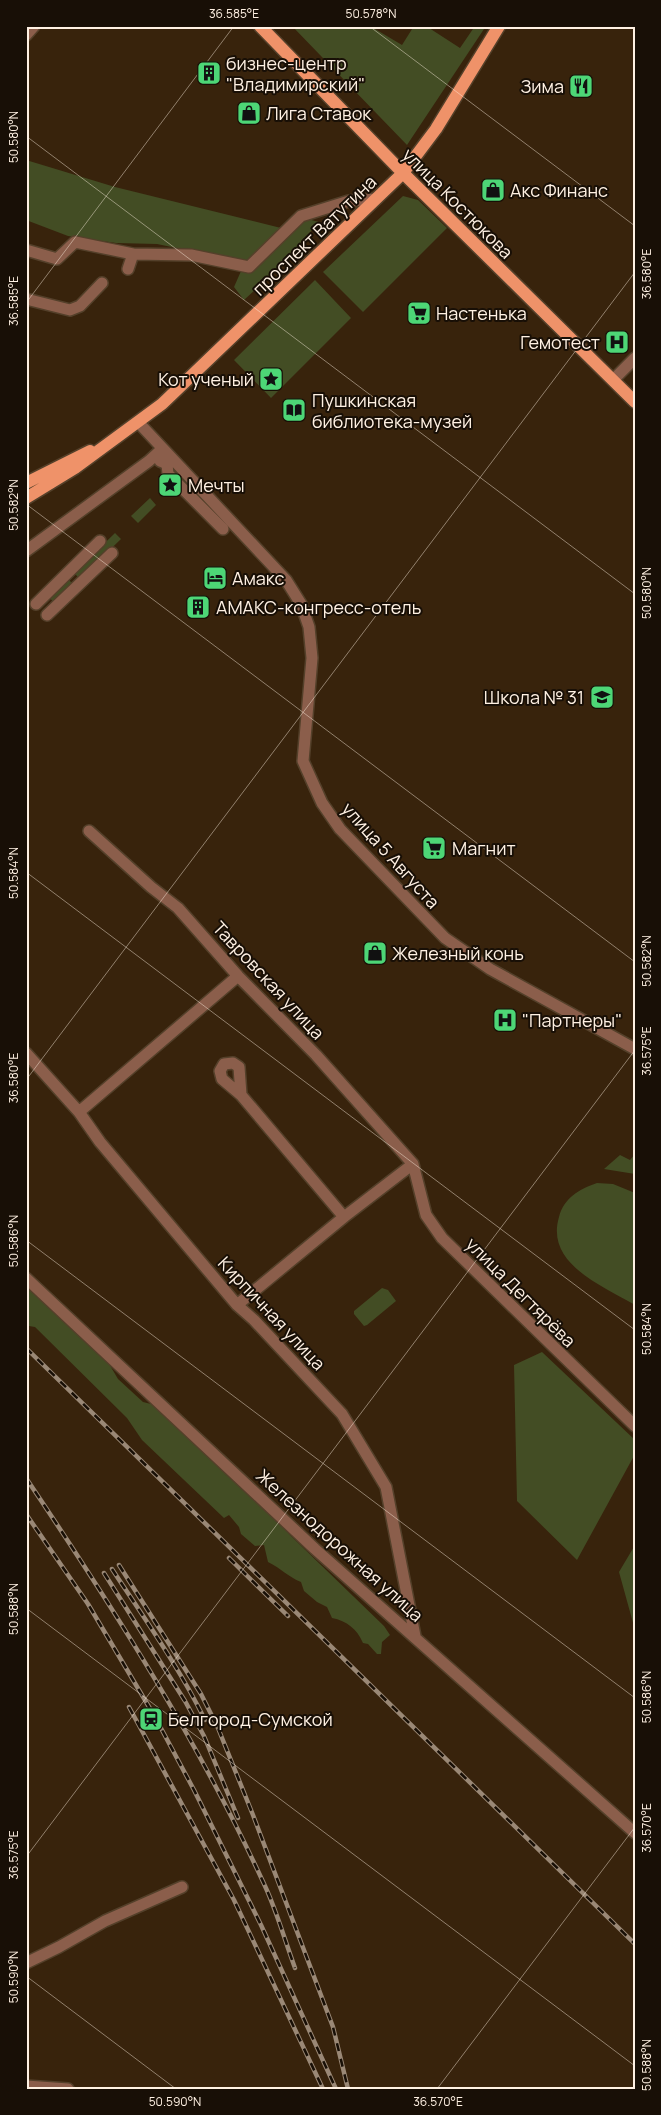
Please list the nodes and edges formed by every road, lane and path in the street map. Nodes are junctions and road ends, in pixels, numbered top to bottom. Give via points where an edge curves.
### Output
1 (34, 26) edge
2 (260, 26) edge
3 (499, 26) edge
4 (26, 35) edge
5 (403, 173) junction
6 (376, 199) junction
7 (26, 250) edge
8 (133, 254) junction
9 (128, 269) dead end
10 (102, 283) dead end
11 (26, 299) edge
12 (635, 358) edge
13 (613, 380) junction
14 (635, 402) edge
15 (138, 422) junction
16 (117, 438) junction
17 (162, 449) junction
18 (165, 468) dead end
19 (26, 483) edge
20 (26, 498) edge
21 (223, 529) dead end
22 (100, 541) dead end
23 (26, 550) edge
24 (112, 553) dead end
25 (36, 604) dead end
26 (47, 615) dead end
27 (89, 831) dead end
28 (238, 976) junction
29 (635, 1049) edge
30 (26, 1053) edge
31 (242, 1095) dead end
32 (79, 1112) junction
33 (413, 1164) junction
34 (344, 1217) junction
35 (26, 1278) edge
36 (237, 1305) junction
37 (635, 1426) edge
38 (414, 1636) junction
39 (635, 1833) edge
40 (182, 1887) dead end
41 (26, 1962) edge
42 (28, 2085) edge
43 (52, 2088) edge
44 (68, 2089) edge

1 - 4 street
2 - 5 main road, улица Костюкова
3 - 5 main road, проспект Ватутина via 436,130
5 - 6 main road, проспект Ватутина
5 - 13 main road, улица Костюкова
6 - 8 street via 349,201 301,216 249,267 191,255
6 - 15 main road, проспект Ватутина via 214,356
7 - 8 street via 58,259 75,242
8 - 9 street
10 - 11 street via 80,306 70,310
12 - 13 street
13 - 14 main road, улица Костюкова
15 - 16 main road, проспект Ватутина
15 - 17 street, улица 5 Августа
16 - 19 main road, проспект Ватутина
16 - 20 main road, проспект Ватутина
17 - 23 street
17 - 29 street, улица 5 Августа via 286,580 301,604 309,627 312,658 303,761 322,804 340,829 445,938 490,969
18 - 21 street via 180,490
22 - 25 street
24 - 26 street
27 - 28 street, Тавровская улица via 178,908
28 - 32 street
28 - 33 street, Тавровская улица via 316,1055
30 - 32 street, Кирпичная улица
31 - 34 street
32 - 36 street, Кирпичная улица via 106,1150
33 - 34 street
33 - 37 street, улица Дегтярёва via 426,1215 442,1238
34 - 36 street
35 - 38 street, Железнодорожная улица via 315,1549
36 - 38 street, Кирпичная улица via 342,1414 386,1487
38 - 39 street, Железнодорожная улица
40 - 41 street via 104,1921
42 - 43 street
43 - 44 street

